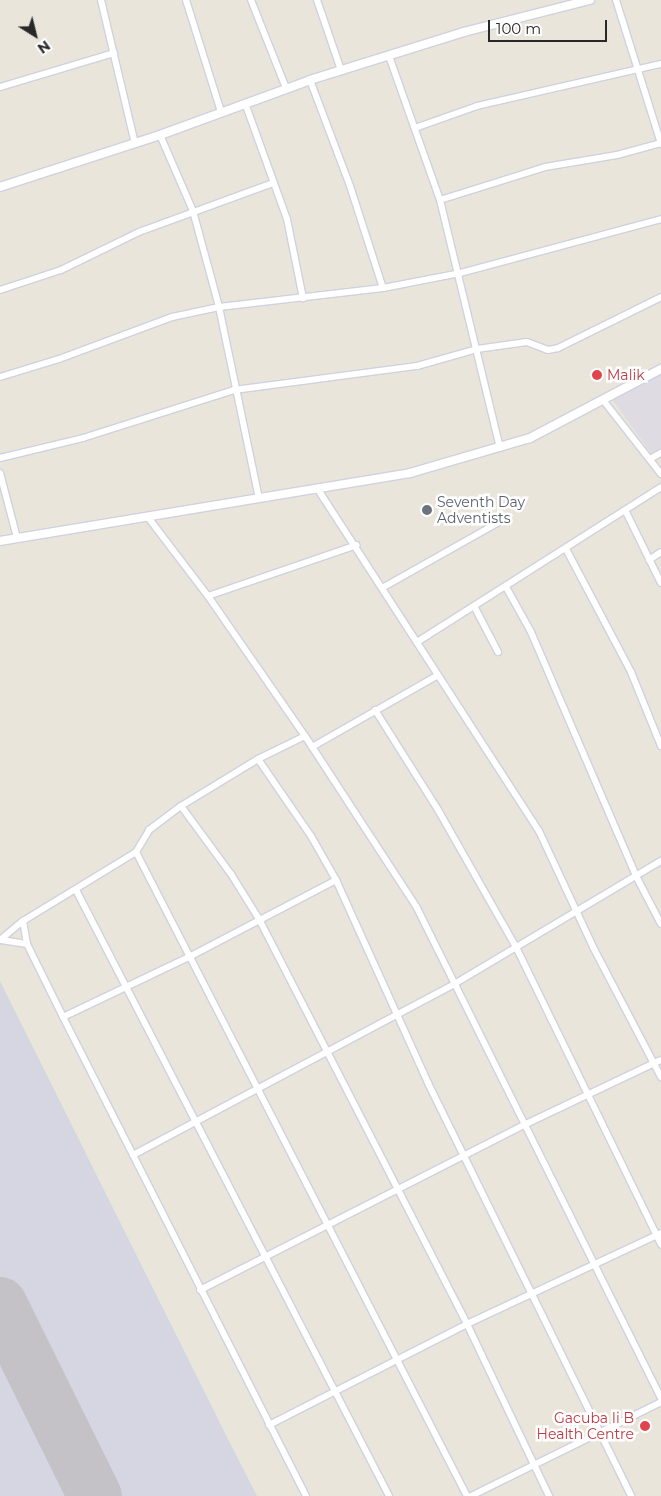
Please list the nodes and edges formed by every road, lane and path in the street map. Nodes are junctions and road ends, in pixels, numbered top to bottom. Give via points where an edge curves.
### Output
1 (101, 0) edge
2 (186, 0) edge
3 (250, 0) edge
4 (317, 0) edge
5 (590, 0) edge
6 (616, 0) edge
7 (114, 53) junction
8 (389, 56) junction
9 (661, 64) edge
10 (341, 70) junction
11 (638, 70) junction
12 (310, 80) junction
13 (0, 87) edge
14 (286, 88) junction
15 (245, 103) junction
16 (221, 112) junction
17 (415, 128) junction
18 (160, 136) junction
19 (661, 143) edge
20 (135, 144) junction
21 (273, 183) junction
22 (0, 187) edge
23 (440, 200) junction
24 (193, 211) junction
25 (661, 220) edge
26 (460, 273) junction
27 (382, 288) junction
28 (0, 290) edge
29 (661, 297) edge
30 (303, 298) junction
31 (219, 307) junction
32 (478, 349) junction
33 (661, 369) edge
34 (0, 377) edge
35 (234, 390) junction
36 (603, 400) junction
37 (500, 448) junction
38 (661, 453) edge
39 (0, 458) edge
40 (650, 459) junction
41 (0, 473) edge
42 (661, 474) edge
43 (661, 487) edge
44 (317, 488) junction
45 (259, 498) junction
46 (626, 512) junction
47 (147, 516) junction
48 (501, 521) dead end
49 (17, 538) junction
50 (0, 540) edge
51 (357, 545) junction
52 (566, 549) junction
53 (661, 552) edge
54 (649, 560) junction
55 (661, 583) edge
56 (506, 587) junction
57 (382, 588) junction
58 (208, 596) junction
59 (474, 606) junction
60 (417, 642) junction
61 (498, 652) dead end
62 (438, 675) junction
63 (376, 710) junction
64 (305, 736) junction
65 (661, 746) edge
66 (312, 747) junction
67 (258, 760) junction
68 (181, 806) junction
69 (136, 852) junction
70 (661, 861) edge
71 (636, 876) junction
72 (336, 880) junction
73 (76, 890) junction
74 (575, 909) junction
75 (259, 919) junction
76 (23, 921) junction
77 (661, 924) edge
78 (1, 940) edge
79 (27, 944) junction
80 (516, 947) junction
81 (189, 957) junction
82 (456, 983) junction
83 (126, 987) junction
84 (398, 1016) junction
85 (62, 1017) junction
86 (327, 1053) junction
87 (661, 1060) edge
88 (654, 1063) junction
89 (661, 1077) edge
90 (260, 1090) junction
91 (589, 1094) junction
92 (196, 1122) junction
93 (526, 1124) junction
94 (133, 1155) junction
95 (463, 1156) junction
96 (400, 1190) junction
97 (329, 1225) junction
98 (659, 1234) edge
99 (661, 1244) edge
100 (268, 1258) junction
101 (597, 1265) junction
102 (200, 1290) junction
103 (534, 1294) junction
104 (468, 1324) junction
105 (399, 1359) junction
106 (335, 1391) junction
107 (661, 1398) edge
108 (661, 1402) edge
109 (269, 1425) junction
110 (599, 1431) junction
111 (533, 1463) junction
112 (306, 1496) edge
113 (389, 1496) edge
114 (467, 1496) edge
115 (471, 1496) edge
116 (549, 1496) edge
117 (631, 1496) edge

1 - 7 street
2 - 16 street
3 - 14 street
4 - 10 street
5 - 8 street via 464,32
6 - 11 street
7 - 13 street
7 - 20 street
8 - 10 street
8 - 17 street
9 - 11 street
10 - 12 street
11 - 17 street via 477,106
11 - 19 street
12 - 14 street
12 - 27 street via 353,194
14 - 15 street
15 - 16 street
15 - 21 street
16 - 18 street
17 - 23 street
18 - 20 street
18 - 24 street
19 - 23 street via 617,155 545,167
20 - 22 street
21 - 24 street
21 - 30 street via 294,242
23 - 26 street
24 - 28 street via 61,270
24 - 31 street
25 - 26 street
26 - 27 street
26 - 32 street
27 - 30 street
29 - 32 street via 558,348 548,350 527,342
30 - 31 street
31 - 34 street via 172,317 59,360
31 - 35 street
32 - 35 street via 417,366
32 - 37 street
33 - 36 street
35 - 39 street via 84,438
35 - 45 street
36 - 37 street via 530,438
36 - 40 street
37 - 44 street via 410,473
38 - 40 street
40 - 42 street
41 - 49 street
43 - 46 street
44 - 45 street
44 - 51 street
45 - 47 street
46 - 52 street
46 - 54 street
47 - 49 street
47 - 58 street
48 - 57 street
49 - 50 street
51 - 57 street
51 - 58 street
52 - 56 street
52 - 65 street via 631,672
53 - 54 street
54 - 55 street
56 - 59 street
56 - 71 street via 530,632
57 - 60 street
58 - 64 street
59 - 60 street
59 - 61 street
60 - 62 street
62 - 63 street
62 - 74 street via 528,813
63 - 66 street
63 - 80 street via 437,808
64 - 66 street
64 - 67 street
66 - 82 street via 416,908
67 - 68 street
67 - 72 street via 311,836
68 - 69 street via 148,830
68 - 75 street via 231,874
69 - 73 street
69 - 81 street
70 - 71 street
71 - 74 street
71 - 77 street
72 - 75 street
72 - 84 street
73 - 76 street
73 - 83 street
74 - 80 street
74 - 88 street
75 - 81 street
75 - 86 street
76 - 78 street
76 - 79 street
78 - 79 street
79 - 85 street
80 - 82 street
80 - 91 street
81 - 83 street
81 - 90 street
82 - 84 street
82 - 93 street
83 - 85 street
83 - 92 street
84 - 86 street
84 - 95 street
85 - 94 street
86 - 90 street
86 - 96 street
87 - 88 street
88 - 89 street
88 - 91 street
90 - 92 street
90 - 97 street
91 - 93 street
91 - 98 street
92 - 94 street
92 - 100 street
93 - 95 street
93 - 101 street
94 - 102 street
95 - 96 street
95 - 103 street
96 - 97 street
96 - 104 street
97 - 100 street
97 - 105 street
98 - 99 street
98 - 101 street
100 - 102 street
100 - 106 street
101 - 103 street
101 - 107 street
102 - 109 street
103 - 104 street
103 - 110 street
104 - 105 street
104 - 111 street
105 - 106 street
105 - 114 street
106 - 109 street
106 - 113 street
108 - 110 street
109 - 112 street
110 - 111 street
110 - 117 street
111 - 115 street
111 - 116 street

